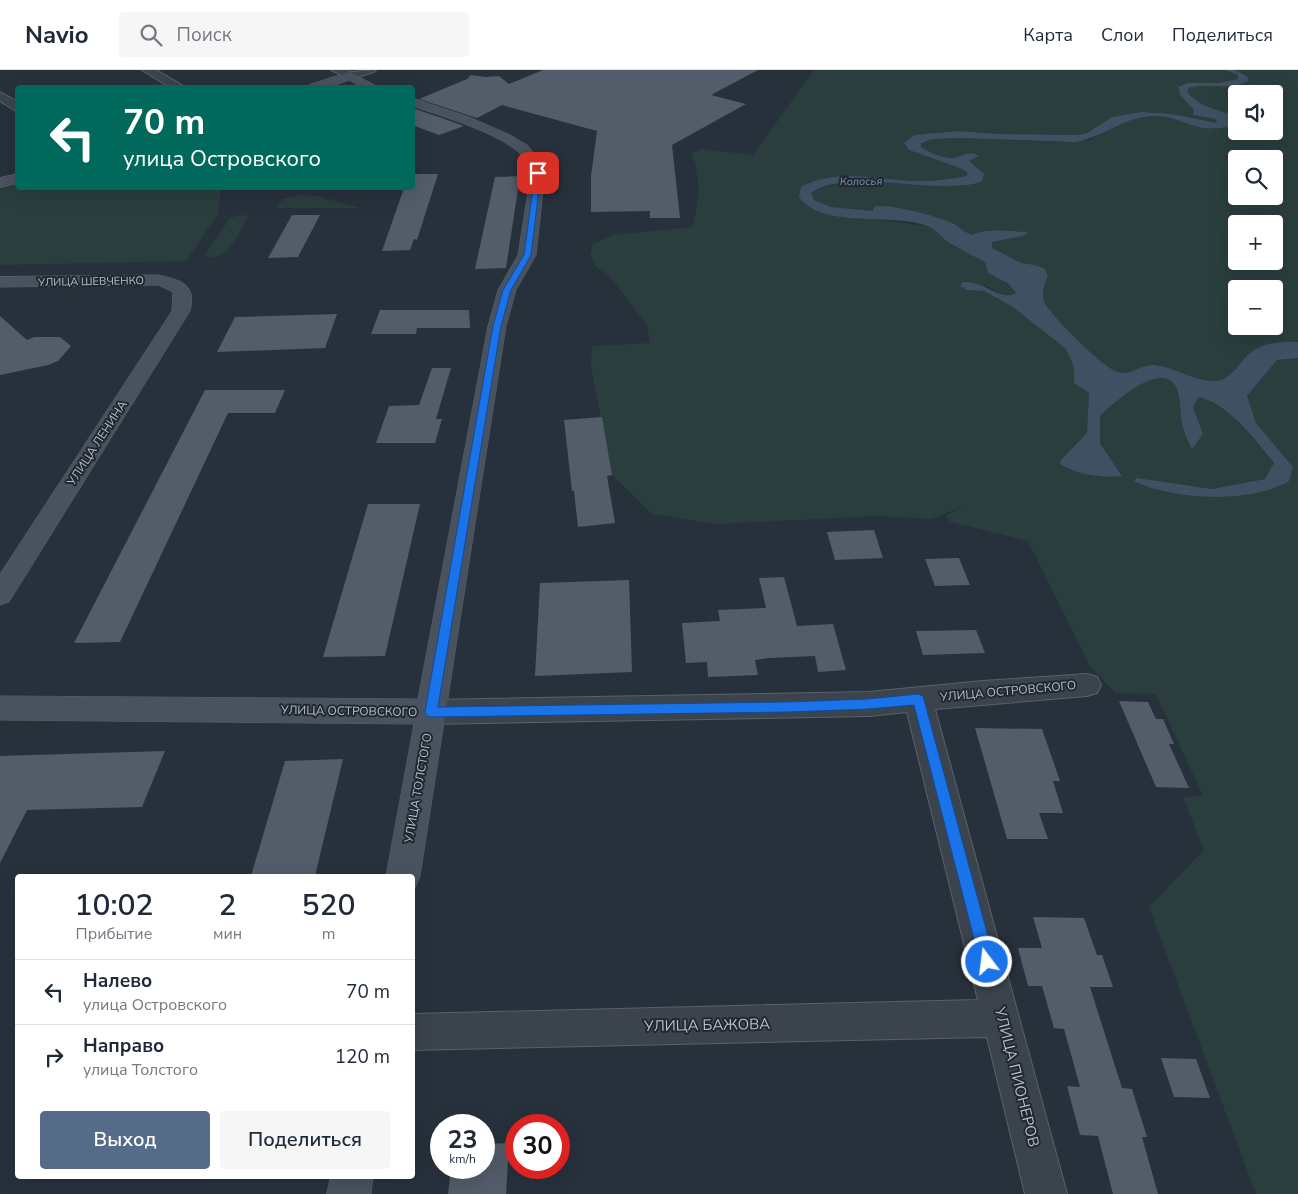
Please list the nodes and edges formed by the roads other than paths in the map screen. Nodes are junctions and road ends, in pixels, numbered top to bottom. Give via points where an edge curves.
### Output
1 (148, 70) edge
2 (337, 70) edge
3 (370, 70) edge
4 (350, 76) junction
5 (176, 85) edge
6 (322, 85) edge
7 (368, 85) edge
8 (0, 96) edge
9 (415, 103) edge
10 (15, 106) edge
11 (15, 179) edge
12 (0, 183) edge
13 (0, 282) edge
14 (180, 287) joint
15 (0, 595) edge
16 (1087, 685) dead end
17 (918, 699) junction
18 (0, 708) edge
19 (431, 712) junction
20 (403, 874) edge
21 (1002, 1018) junction
22 (415, 1032) edge
23 (352, 1179) edge
24 (349, 1194) edge
25 (1046, 1194) edge

1 - 5 street
2 - 4 street
3 - 4 street
4 - 6 street
4 - 7 street
8 - 10 street
9 - 19 street, УЛИЦА ТОЛСТОГО via 505,137 534,161 538,173 527,255 507,290 497,326
11 - 12 street
13 - 14 street, УЛИЦА ШЕВЧЕНКО via 158,280
14 - 15 street, УЛИЦА ЛЕНИНА via 184,293 181,310
16 - 17 street, УЛИЦА ОСТРОВСКОГО
17 - 19 street, УЛИЦА ОСТРОВСКОГО via 788,707
17 - 21 street, УЛИЦА ПИОНЕРОВ
18 - 19 street, УЛИЦА ОСТРОВСКОГО
19 - 20 street, УЛИЦА ТОЛСТОГО
21 - 22 street, УЛИЦА БАЖОВА
21 - 25 street, УЛИЦА ПИОНЕРОВ
23 - 24 street

